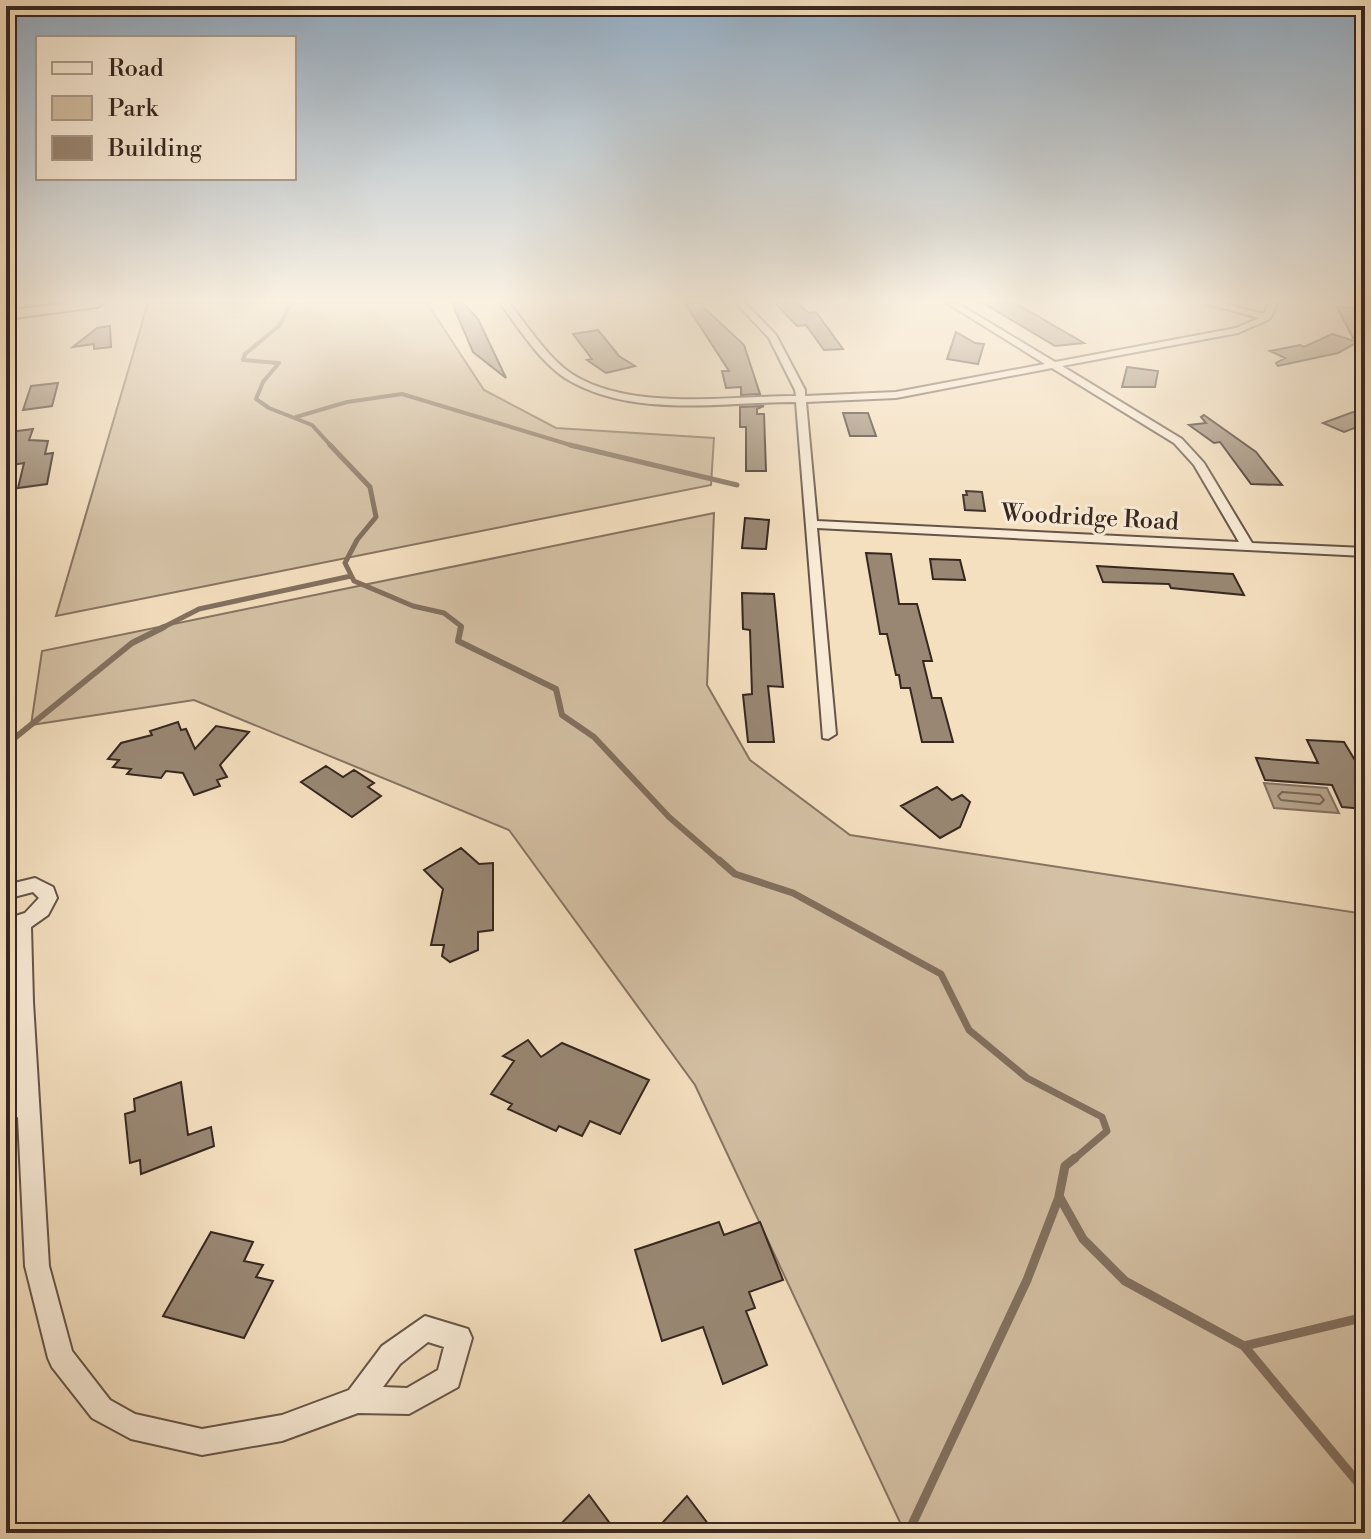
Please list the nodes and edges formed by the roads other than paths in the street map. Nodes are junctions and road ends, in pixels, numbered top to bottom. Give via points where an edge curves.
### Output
1 (570, 375) edge
2 (794, 375) edge
3 (1002, 375) edge
4 (1071, 375) edge
5 (802, 399) junction
6 (812, 524) junction
7 (1248, 547) junction
8 (1365, 552) edge
9 (828, 734) dead end
10 (6, 892) edge
11 (14, 925) edge
12 (16, 1107) edge
13 (358, 1400) dead end

1 - 5 street via 596,388 648,398
2 - 5 street
3 - 5 street via 883,397
4 - 7 street via 1185,448
5 - 6 street
6 - 7 street, Woodridge Road
6 - 9 street
7 - 8 street, Woodridge Road
10 - 11 street via 35,885 47,892 40,912
11 - 12 street
12 - 13 street via 34,1171 37,1266 61,1358 101,1409 131,1426 202,1442 282,1428

